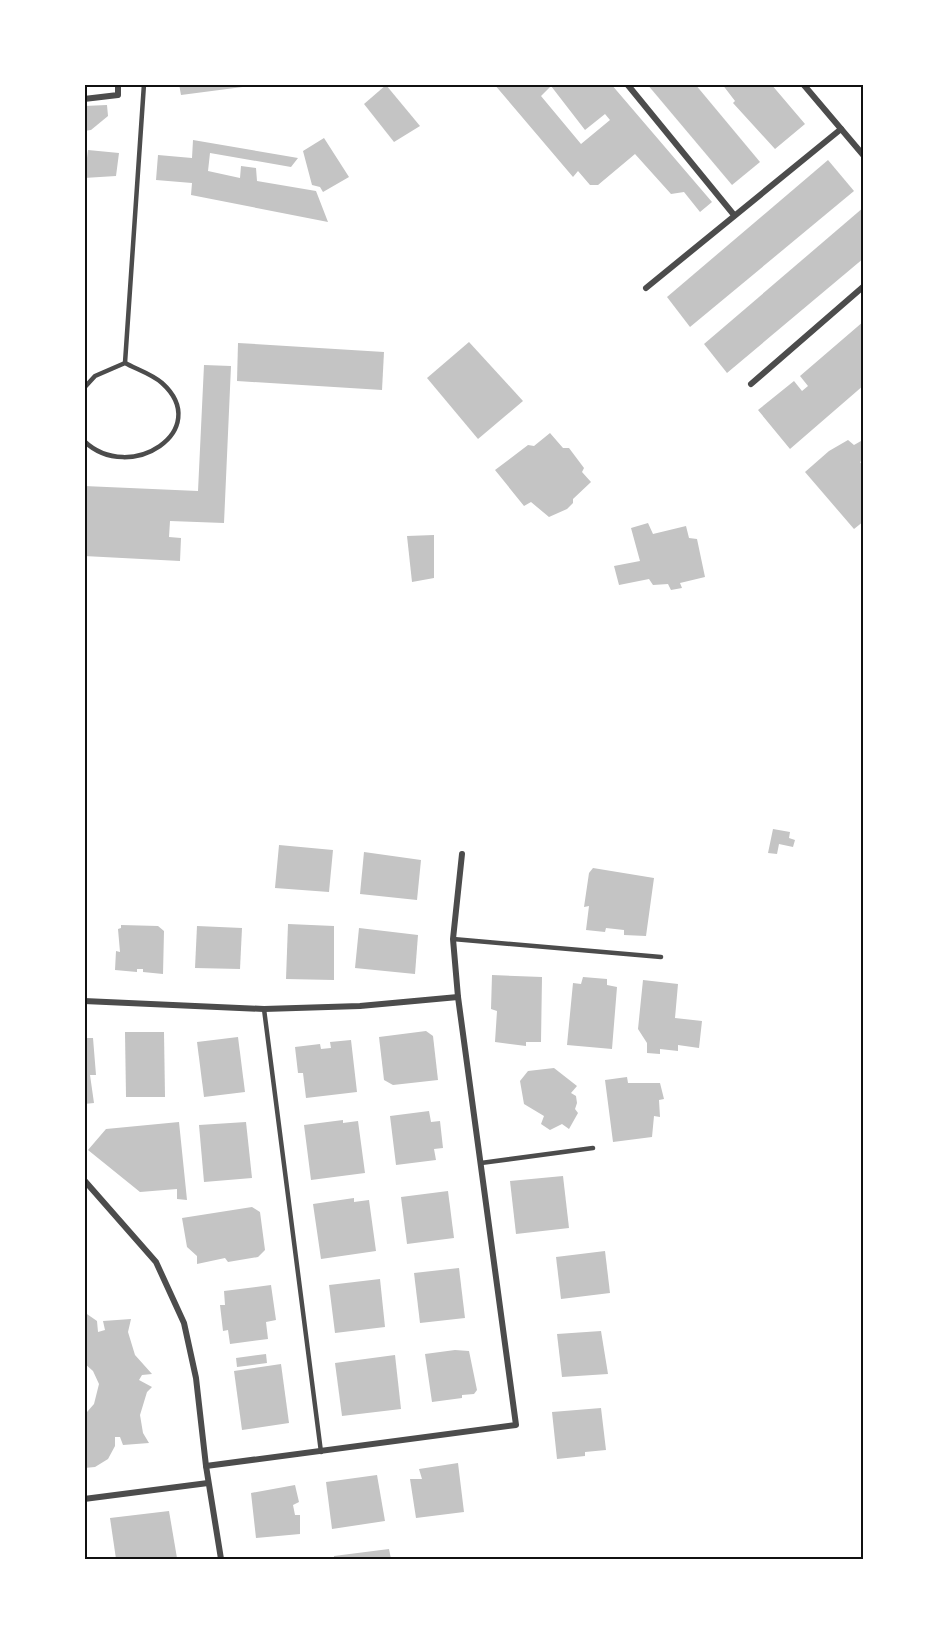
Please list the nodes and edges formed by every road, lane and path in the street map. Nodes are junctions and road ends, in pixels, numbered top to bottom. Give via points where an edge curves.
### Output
1 (118, 84) edge
2 (144, 84) edge
3 (627, 84) edge
4 (803, 84) edge
5 (84, 99) edge
6 (841, 129) junction
7 (864, 156) edge
8 (734, 215) junction
9 (864, 286) edge
10 (646, 288) dead end
11 (125, 363) junction
12 (751, 384) dead end
13 (84, 388) edge
14 (84, 441) edge
15 (462, 854) dead end
16 (453, 939) junction
17 (662, 957) dead end
18 (458, 997) junction
19 (84, 1001) edge
20 (264, 1009) junction
21 (593, 1148) dead end
22 (480, 1163) junction
23 (84, 1180) edge
24 (321, 1452) junction
25 (206, 1466) junction
26 (208, 1483) junction
27 (84, 1499) edge
28 (220, 1559) edge

1 - 5 street via 118,94
2 - 11 lane
3 - 8 street
4 - 6 street
6 - 7 street
6 - 8 street
8 - 10 street
9 - 12 street
11 - 13 lane via 95,376
11 - 14 lane via 161,382 176,403 177,425 162,447 136,458 109,456
15 - 16 street
16 - 17 lane
16 - 18 street
18 - 20 street
18 - 22 street
19 - 20 street
20 - 24 lane
21 - 22 lane
22 - 24 street via 516,1425
23 - 25 street via 156,1262 184,1323 196,1378
24 - 25 street
25 - 26 street
26 - 27 street
26 - 28 street

